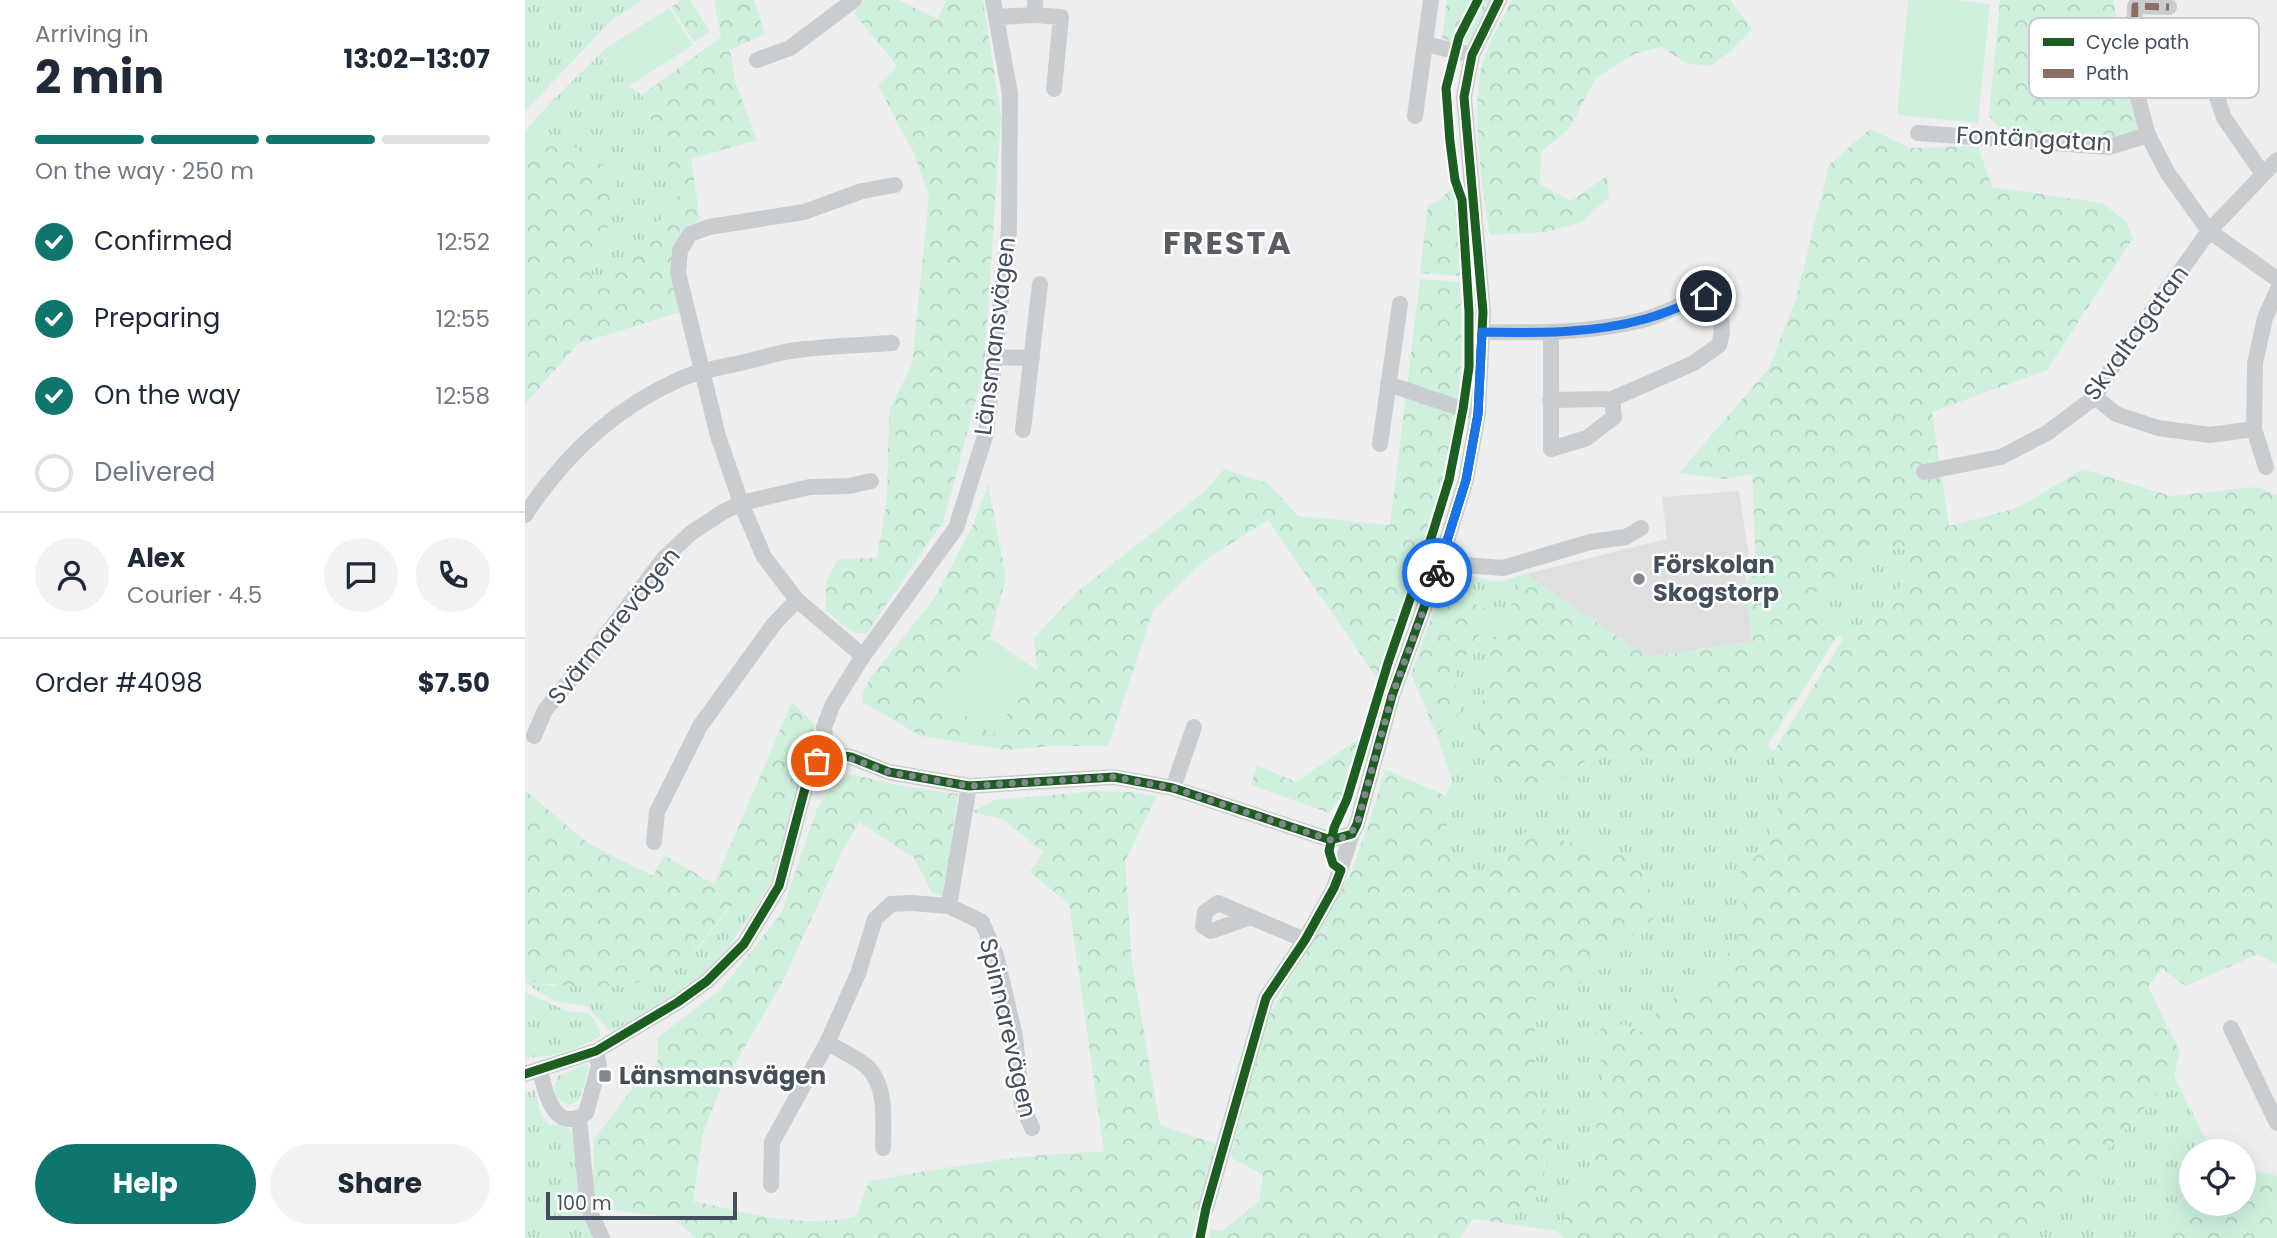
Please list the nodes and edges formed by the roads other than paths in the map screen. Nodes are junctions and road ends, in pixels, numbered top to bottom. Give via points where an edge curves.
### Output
1 (854, 0) edge
2 (993, 0) edge
3 (1431, 0) edge
4 (1499, 0) edge
5 (2169, 7) dead end
6 (1035, 8) edge
7 (996, 17) junction
8 (2135, 18) edge
9 (1425, 44) junction
10 (1472, 55) junction
11 (757, 60) dead end
12 (1054, 89) dead end
13 (2138, 98) edge
14 (2217, 98) edge
15 (1415, 116) dead end
16 (1918, 133) dead end
17 (2148, 135) junction
18 (2277, 160) edge
19 (2263, 174) junction
20 (895, 185) dead end
21 (2210, 231) junction
22 (2277, 279) edge
23 (1040, 284) dead end
24 (2277, 291) edge
25 (1400, 304) dead end
26 (1482, 332) junction
27 (1551, 333) junction
28 (892, 343) dead end
29 (994, 357) junction
30 (1032, 358) junction
31 (702, 371) junction
32 (1388, 384) junction
33 (2095, 397) junction
34 (1612, 399) junction
35 (1550, 400) junction
36 (1478, 414) junction
37 (2254, 429) junction
38 (1023, 430) dead end
39 (1380, 444) dead end
40 (2266, 467) dead end
41 (1924, 472) dead end
42 (871, 481) dead end
43 (741, 503) junction
44 (525, 515) edge
45 (1641, 528) dead end
46 (1440, 563) junction
47 (797, 600) junction
48 (863, 656) junction
49 (1194, 727) dead end
50 (534, 736) dead end
51 (828, 754) junction
52 (969, 786) junction
53 (1173, 788) junction
54 (1352, 834) junction
55 (654, 842) dead end
56 (950, 906) junction
57 (1251, 917) dead end
58 (1305, 940) junction
59 (2231, 1028) dead end
60 (827, 1043) junction
61 (596, 1051) junction
62 (532, 1072) edge
63 (579, 1118) junction
64 (2277, 1123) edge
65 (1032, 1128) dead end
66 (883, 1148) dead end
67 (771, 1185) dead end
68 (1206, 1208) dead end
69 (602, 1238) edge

1 - 11 street via 790,48
2 - 7 street, Länsmansvägen
3 - 9 street
4 - 10 street
5 - 8 street via 2135,6
6 - 7 street
6 - 12 street via 1061,18
7 - 29 street, Länsmansvägen via 1010,94 1009,230
9 - 10 street
9 - 15 street
10 - 26 street via 1464,97
13 - 17 street
14 - 19 street via 2224,118
16 - 17 street, Fontängatan via 2109,147
17 - 21 street via 2167,172
18 - 19 street, Skvaltagatan
19 - 21 street, Skvaltagatan
20 - 31 street via 862,191 804,212 690,234 680,251 678,272
21 - 22 street
21 - 33 street, Skvaltagatan
23 - 30 street
24 - 37 street via 2265,318 2255,363
25 - 32 street
26 - 27 street
26 - 36 street
27 - 34 street via 1645,319 1706,296 1720,297 1719,345 1694,363
27 - 35 street
28 - 31 street via 795,350
29 - 30 street
29 - 48 street, Länsmansvägen via 986,433 956,528
30 - 38 street
31 - 43 street
31 - 44 street via 624,409 599,428 572,454
32 - 36 street
32 - 39 street
33 - 37 street via 2116,414 2158,428 2210,435
33 - 41 street, Skvaltagatan via 2047,433 2001,457
34 - 35 street
34 - 35 street via 1614,417 1587,438 1551,449
36 - 46 street via 1466,480
37 - 40 street
42 - 43 street, Svärmarevägen via 810,487
43 - 47 street via 764,557
43 - 50 street, Svärmarevägen via 691,533 664,558 545,710
45 - 46 street via 1626,537 1590,542 1503,568
46 - 54 street via 1392,696
47 - 48 street
47 - 55 street via 699,726 657,812
48 - 51 street, Länsmansvägen via 824,727
49 - 53 street
51 - 52 street via 851,757 889,772
51 - 61 street via 817,761 808,777 779,886 744,944 678,1002
52 - 53 street via 1114,777
52 - 56 street
53 - 54 street via 1331,840
54 - 58 street via 1334,888
56 - 60 street, Spinnarevägen via 891,904 875,919 858,974
56 - 65 street, Spinnarevägen via 982,922 989,935 1015,1036 1022,1105
57 - 58 street
58 - 68 street via 1266,998
59 - 64 street
60 - 66 street via 868,1067 876,1080 884,1107
60 - 67 street, Spinnarevägen via 772,1142
61 - 62 street
61 - 63 street via 599,1066 586,1113
62 - 63 street via 554,1112
63 - 69 street via 588,1208

